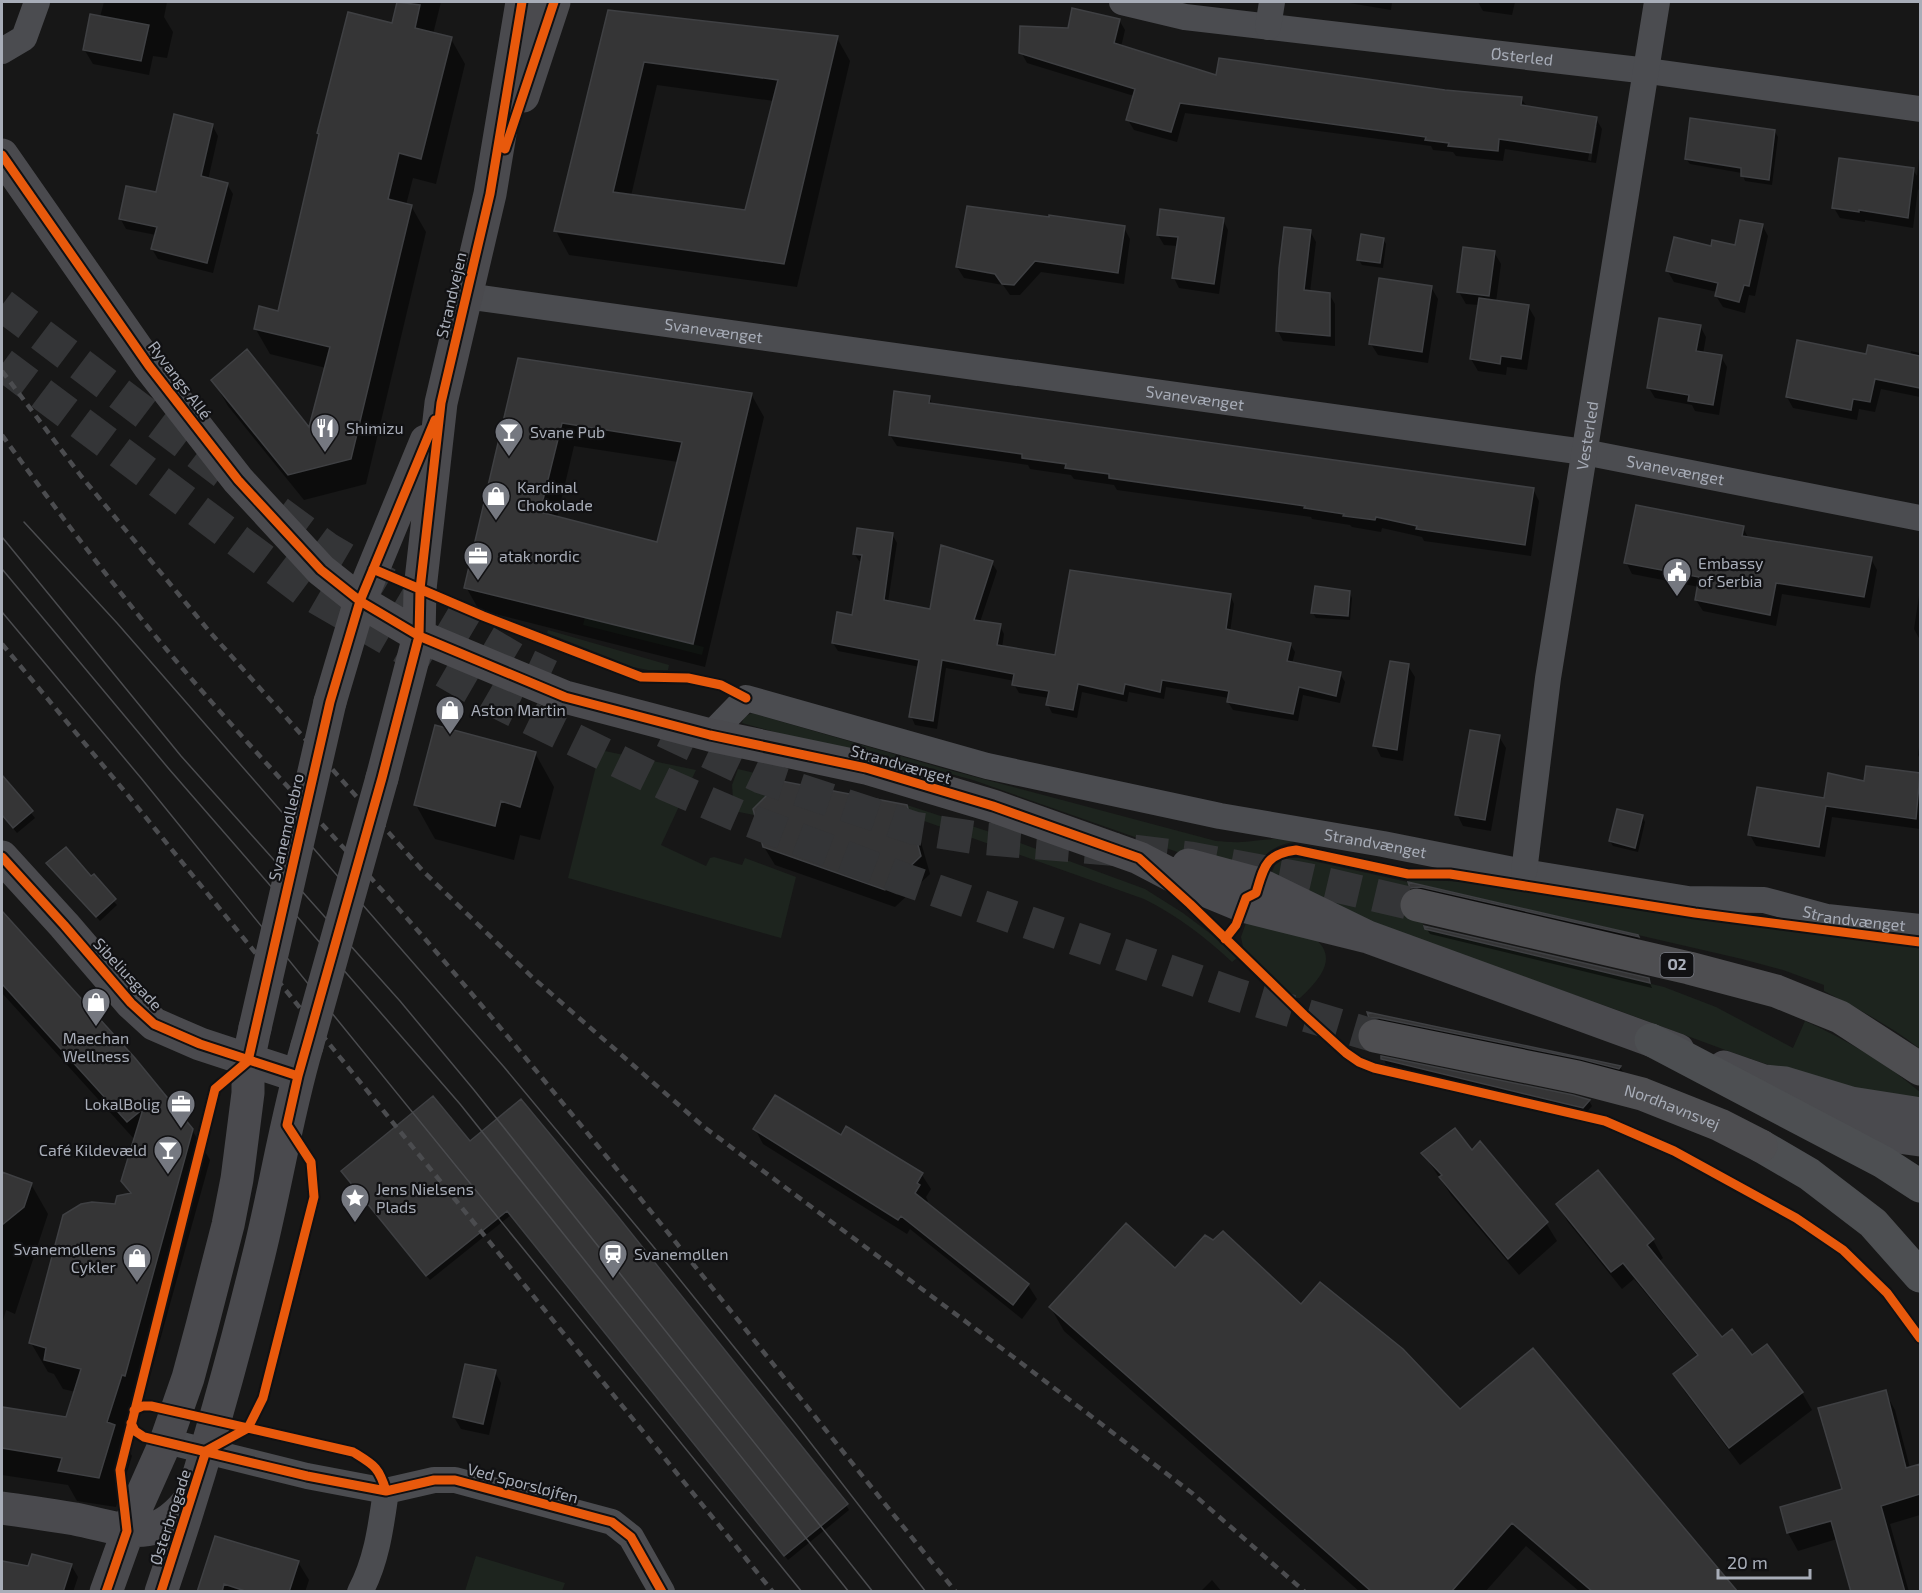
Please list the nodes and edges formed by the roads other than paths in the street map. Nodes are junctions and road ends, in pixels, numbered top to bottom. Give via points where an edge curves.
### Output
1 (37, 2) edge
2 (522, 2) edge
3 (554, 2) edge
4 (1122, 2) edge
5 (1272, 2) edge
6 (1658, 2) edge
7 (1268, 27) junction
8 (2, 51) edge
9 (1648, 71) junction
10 (1920, 109) edge
11 (2, 155) edge
12 (490, 194) junction
13 (466, 296) junction
14 (441, 403) junction
15 (1584, 452) junction
16 (1920, 518) edge
17 (360, 601) junction
18 (419, 636) junction
19 (710, 735) junction
20 (2, 857) edge
21 (1524, 872) junction
22 (1417, 904) tunnel mouth
23 (1920, 927) edge
24 (1375, 1035) tunnel mouth
25 (1651, 1040) junction
26 (248, 1060) junction
27 (1920, 1069) edge
28 (298, 1076) junction
29 (1764, 1081) junction
30 (1920, 1114) edge
31 (1920, 1140) edge
32 (1761, 1146) joint
33 (1920, 1186) edge
34 (1920, 1276) edge
35 (166, 1442) junction
36 (206, 1451) junction
37 (386, 1491) junction
38 (191, 1498) junction
39 (2, 1508) edge
40 (127, 1531) junction
41 (106, 1592) edge
42 (161, 1592) edge
43 (360, 1592) edge
44 (662, 1592) edge

1 - 8 street via 24,38
2 - 12 street, Strandvejen
3 - 12 street, Strandvejen
4 - 7 street, Østerled via 1185,17
5 - 7 street
6 - 9 street, Vesterled
7 - 9 street, Østerled
9 - 10 street, Østerled
9 - 15 street, Vesterled
11 - 17 street, Ryvangs Allé via 149,366 238,480 321,570
12 - 13 street, Strandvejen
13 - 14 street, Strandvejen
13 - 15 street, Svanevænget
14 - 17 street, Strandvejen
14 - 18 street, Strandvejen via 420,590
15 - 16 street, Svanevænget
15 - 21 street, Vesterled via 1548,678
17 - 18 street, Ryvangs Allé
17 - 26 street, Svanemøllebro, bridge via 330,702
18 - 19 street, Strandvænget via 565,697
18 - 28 street, bridge
19 - 21 street, Strandvænget via 746,698 987,766 1221,816
19 - 25 street, Strandvænget via 866,768 993,806 1139,858 1198,867 1258,884 1368,937
20 - 26 street, Sibeliusgade via 154,1024
21 - 23 street, Strandvænget via 1688,899 1764,900 1827,916
22 - 27 highway, O2 via 1776,991 1840,1017
24 - 32 highway, Nordhavnsvej via 1642,1094
25 - 29 street, Strandvænget
25 - 33 main road via 1883,1162
26 - 28 street, Sibeliusgade
26 - 35 street, Østerbrogade via 248,1093 228,1226 188,1378
28 - 36 street, Østerbrogade via 259,1255
29 - 30 street, Strandvænget via 1785,1083 1851,1103
29 - 31 street, Strandvænget via 1828,1117 1884,1136
32 - 34 main road, Nordhavnsvej via 1809,1173 1873,1223
35 - 36 street, Ved Sporsløjfen
35 - 40 street, Østerbrogade
36 - 37 street, Ved Sporsløjfen
36 - 38 street, Østerbrogade
37 - 43 street via 374,1560
37 - 44 street, Ved Sporsløjfen via 434,1480 455,1480 612,1522 631,1537
38 - 40 street via 165,1524 145,1531
38 - 42 street, Østerbrogade
39 - 40 street
40 - 41 street, Østerbrogade

